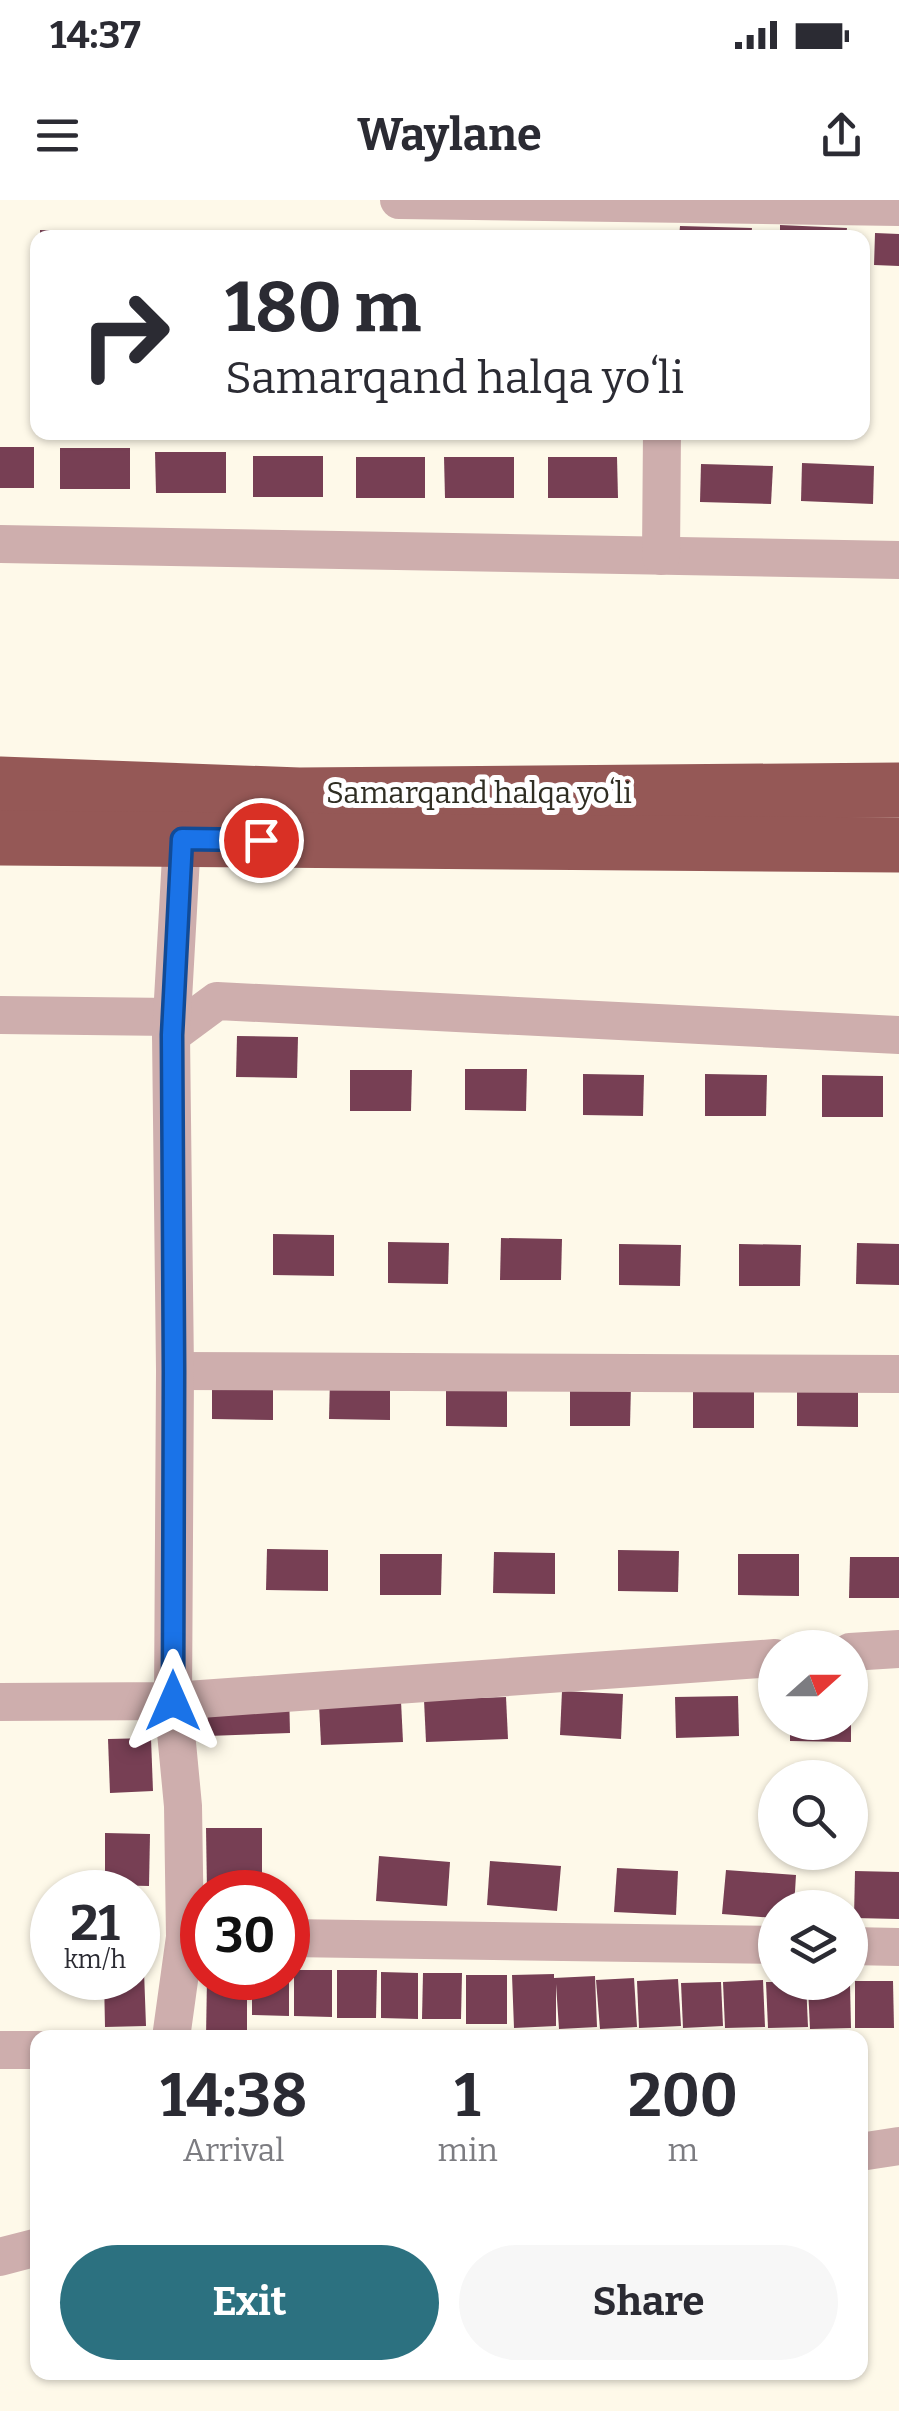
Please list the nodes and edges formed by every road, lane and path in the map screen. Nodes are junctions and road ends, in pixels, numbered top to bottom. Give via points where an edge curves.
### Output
1 (399, 200) edge
2 (899, 207) edge
3 (663, 214) edge
4 (662, 440) edge
5 (0, 544) edge
6 (661, 556) junction
7 (899, 560) edge
8 (0, 784) edge
9 (899, 790) edge
10 (0, 838) edge
11 (182, 839) junction
12 (899, 845) edge
13 (0, 1015) edge
14 (172, 1026) junction
15 (899, 1035) edge
16 (174, 1371) junction
17 (899, 1374) edge
18 (899, 1648) edge
19 (868, 1651) edge
20 (758, 1659) edge
21 (173, 1701) junction
22 (0, 1702) edge
23 (188, 1870) edge
24 (310, 1938) edge
25 (758, 1945) edge
26 (868, 1946) edge
27 (899, 1947) edge
28 (180, 1998) edge
29 (173, 2030) edge
30 (0, 2050) edge
31 (30, 2050) edge
32 (899, 2146) edge
33 (868, 2151) edge
34 (30, 2249) edge
35 (0, 2257) edge

1 - 3 street
2 - 3 street
4 - 6 street
5 - 6 street
6 - 7 street
8 - 9 highway, Samarqand halqa yoʻli via 299,794
10 - 11 highway, Samarqand halqa yoʻli
11 - 12 highway, Samarqand halqa yoʻli
11 - 14 street
13 - 14 street
14 - 15 street via 217,1001
14 - 16 street
16 - 17 street
16 - 21 street
18 - 19 street
20 - 21 street
21 - 22 street
21 - 23 street
24 - 25 street
26 - 27 street
28 - 29 street
30 - 31 street
32 - 33 street
34 - 35 street

